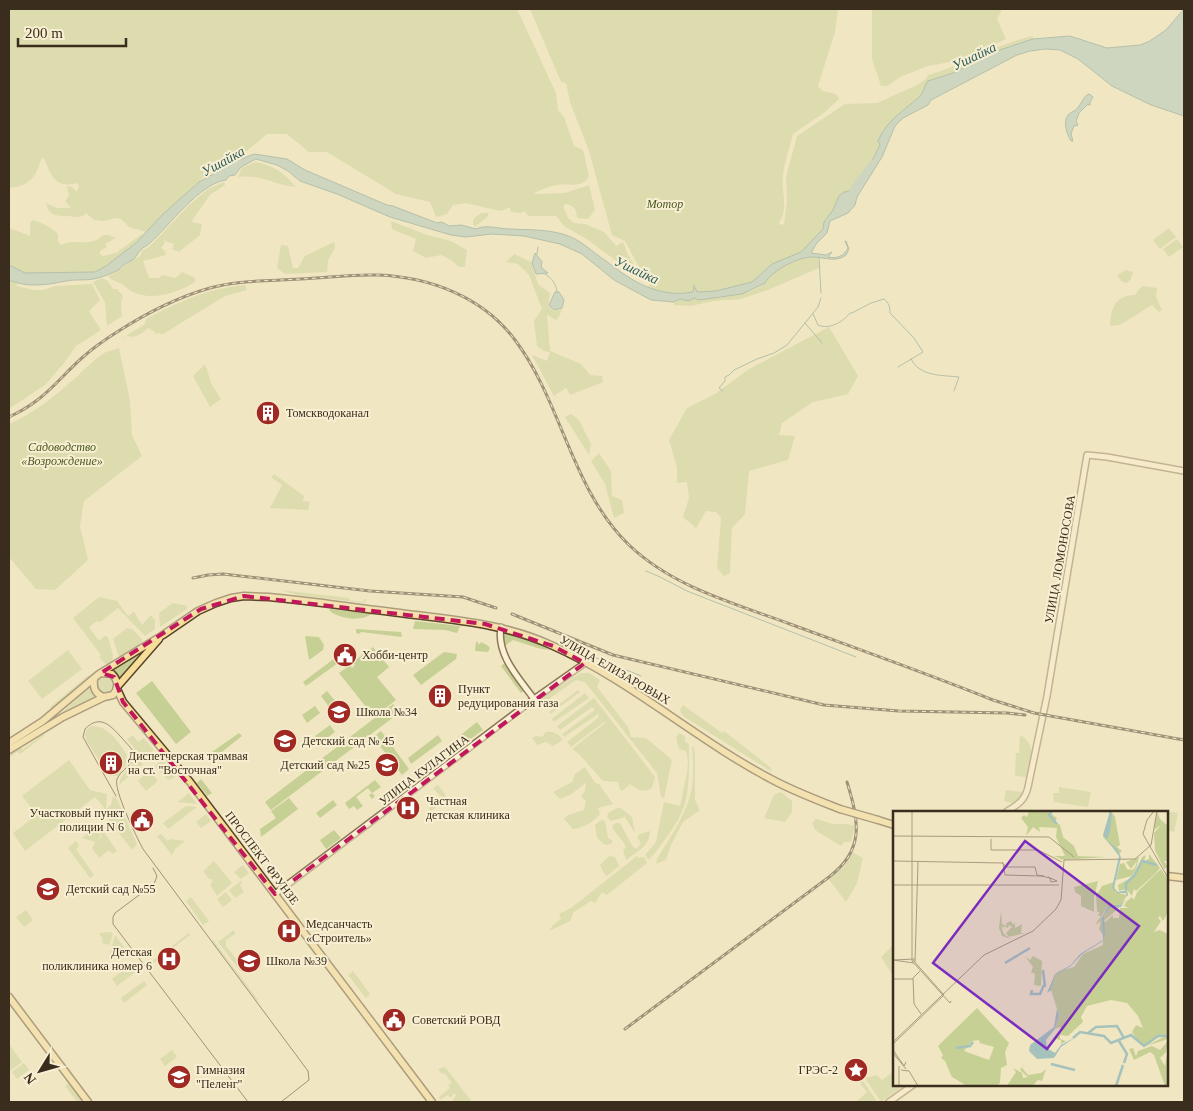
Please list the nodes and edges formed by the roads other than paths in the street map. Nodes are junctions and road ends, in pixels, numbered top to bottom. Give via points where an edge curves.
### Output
1 (1184, 471) edge
2 (501, 627) junction
3 (162, 635) junction
4 (585, 663) junction
5 (101, 673) junction
6 (94, 680) junction
7 (117, 688) junction
8 (105, 697) junction
9 (534, 699) junction
10 (123, 702) junction
11 (9, 743) edge
12 (9, 750) edge
13 (1008, 811) edge
14 (893, 825) edge
15 (1168, 876) edge
16 (1184, 878) edge
17 (275, 894) junction
18 (9, 997) edge
19 (911, 1086) edge
20 (88, 1102) edge
21 (432, 1102) edge
22 (889, 1102) edge

1 - 13 street, УЛИЦА ЛОМОНОСОВА via 1087,455 1042,725 1027,793 1022,802
2 - 3 main road, УЛИЦА ЕЛИЗАРОВЫХ via 244,596 201,609
2 - 4 main road, УЛИЦА ЕЛИЗАРОВЫХ via 526,634
2 - 9 street via 500,645 505,657
3 - 5 main road, УЛИЦА ЕЛИЗАРОВЫХ
3 - 7 main road, УЛИЦА ЕЛИЗАРОВЫХ
4 - 9 street, УЛИЦА КУЛАГИНА
4 - 14 main road, УЛИЦА ЕЛИЗАРОВЫХ, bridge via 753,770 806,796
5 - 6 main road
5 - 7 main road via 112,674
6 - 8 main road via 95,690
6 - 11 main road
7 - 8 main road via 113,695
7 - 10 main road, ПРОСПЕКТ ФРУНЗЕ
8 - 10 main road
8 - 12 main road via 63,717
9 - 17 street, УЛИЦА КУЛАГИНА
10 - 17 main road, ПРОСПЕКТ ФРУНЗЕ via 190,782
15 - 16 main road
17 - 21 main road, ПРОСПЕКТ ФРУНЗЕ
18 - 20 main road
19 - 22 street

